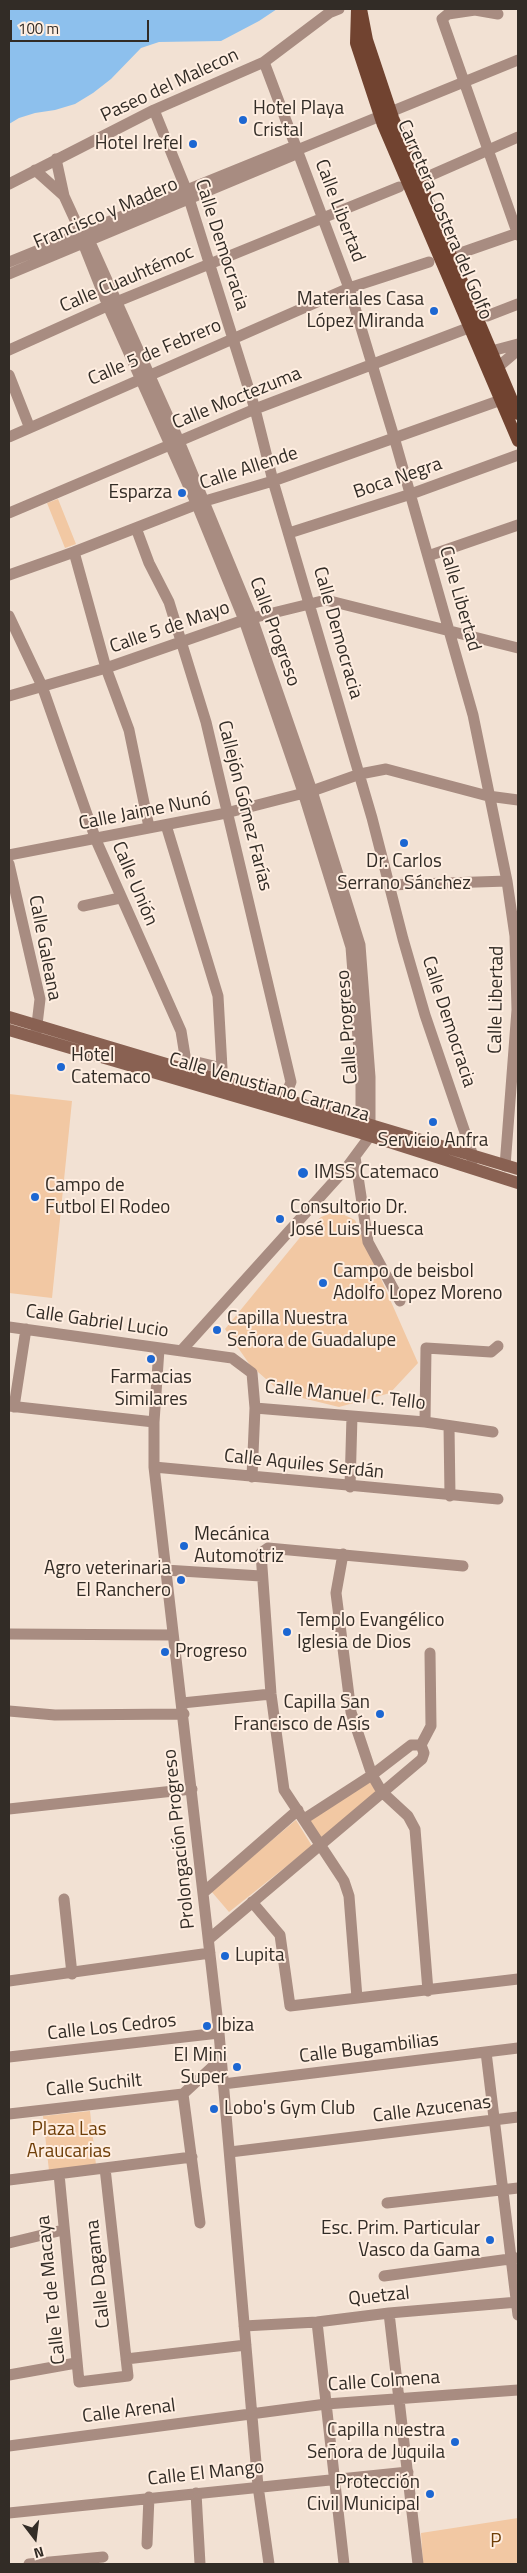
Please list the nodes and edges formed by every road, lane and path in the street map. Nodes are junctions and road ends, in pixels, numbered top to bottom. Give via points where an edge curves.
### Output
1 (339, 9) edge
2 (359, 9) edge
3 (498, 14) dead end
4 (518, 60) edge
5 (264, 62) junction
6 (464, 82) junction
7 (154, 110) junction
8 (386, 115) junction
9 (518, 137) edge
10 (297, 150) junction
11 (486, 150) junction
12 (56, 160) junction
13 (35, 170) junction
14 (420, 180) junction
15 (9, 184) edge
16 (399, 187) dead end
17 (187, 194) junction
18 (64, 196) junction
19 (322, 217) junction
20 (518, 234) edge
21 (84, 239) junction
22 (452, 256) junction
23 (9, 262) edge
24 (429, 262) dead end
25 (209, 264) junction
26 (9, 274) edge
27 (349, 288) junction
28 (460, 292) junction
29 (112, 304) junction
30 (518, 304) edge
31 (478, 322) junction
32 (233, 339) junction
33 (518, 344) edge
34 (9, 350) edge
35 (518, 350) edge
36 (487, 352) junction
37 (373, 365) junction
38 (493, 369) junction
39 (9, 375) edge
40 (144, 376) junction
41 (501, 400) junction
42 (255, 409) junction
43 (518, 414) edge
44 (29, 426) junction
45 (394, 436) junction
46 (9, 437) edge
47 (518, 441) edge
48 (175, 443) junction
49 (518, 455) edge
50 (273, 481) junction
51 (411, 494) junction
52 (201, 503) junction
53 (9, 512) edge
54 (518, 525) edge
55 (136, 528) junction
56 (289, 533) junction
57 (74, 552) junction
58 (428, 556) junction
59 (9, 574) edge
60 (310, 604) junction
61 (9, 616) edge
62 (248, 619) junction
63 (451, 632) junction
64 (183, 643) junction
65 (518, 648) edge
66 (106, 668) junction
67 (42, 686) junction
68 (9, 696) edge
69 (360, 774) junction
70 (308, 792) junction
71 (488, 796) junction
72 (518, 800) edge
73 (226, 813) junction
74 (166, 825) junction
75 (149, 827) junction
76 (96, 840) junction
77 (9, 855) edge
78 (9, 864) edge
79 (506, 881) junction
80 (388, 885) junction
81 (120, 898) junction
82 (83, 906) dead end
83 (9, 1017) edge
84 (9, 1030) edge
85 (36, 1033) junction
86 (185, 1065) junction
87 (180, 1082) junction
88 (284, 1099) junction
89 (365, 1133) junction
90 (473, 1156) junction
91 (355, 1157) junction
92 (505, 1166) junction
93 (470, 1169) junction
94 (518, 1169) edge
95 (518, 1183) edge
96 (400, 1301) dead end
97 (9, 1327) edge
98 (26, 1329) junction
99 (159, 1349) junction
100 (495, 1349) dead end
101 (181, 1351) junction
102 (11, 1406) edge
103 (255, 1408) junction
104 (352, 1416) junction
105 (154, 1422) junction
106 (425, 1422) junction
107 (449, 1426) junction
108 (493, 1432) dead end
109 (154, 1467) junction
110 (252, 1477) junction
111 (350, 1487) junction
112 (450, 1496) junction
113 (498, 1499) dead end
114 (343, 1554) junction
115 (463, 1566) dead end
116 (164, 1570) junction
117 (261, 1576) junction
118 (9, 1634) edge
119 (172, 1635) junction
120 (430, 1653) dead end
121 (271, 1694) junction
122 (183, 1709) junction
123 (9, 1710) edge
124 (421, 1745) junction
125 (372, 1775) junction
126 (192, 1789) junction
127 (382, 1792) junction
128 (9, 1809) edge
129 (301, 1814) junction
130 (321, 1846) junction
131 (204, 1892) junction
132 (64, 1900) dead end
133 (252, 1902) junction
134 (209, 1939) junction
135 (210, 1954) junction
136 (72, 1974) junction
137 (518, 1979) edge
138 (9, 1981) edge
139 (428, 1991) junction
140 (357, 1998) junction
141 (219, 2033) junction
142 (518, 2048) edge
143 (486, 2052) junction
144 (9, 2057) edge
145 (222, 2058) junction
146 (223, 2084) junction
147 (183, 2094) junction
148 (9, 2114) edge
149 (518, 2117) edge
150 (493, 2120) junction
151 (230, 2152) junction
152 (192, 2157) junction
153 (105, 2168) junction
154 (59, 2174) junction
155 (9, 2180) edge
156 (518, 2188) edge
157 (502, 2189) junction
158 (387, 2203) dead end
159 (200, 2223) dead end
160 (63, 2230) junction
161 (9, 2243) edge
162 (514, 2258) edge
163 (384, 2276) dead end
164 (518, 2302) edge
165 (389, 2313) junction
166 (518, 2315) edge
167 (317, 2322) junction
168 (244, 2326) junction
169 (246, 2345) junction
170 (126, 2359) junction
171 (76, 2363) junction
172 (9, 2375) edge
173 (128, 2376) joint
174 (518, 2390) edge
175 (399, 2399) junction
176 (326, 2404) junction
177 (254, 2414) junction
178 (9, 2446) edge
179 (408, 2472) junction
180 (335, 2479) junction
181 (258, 2486) junction
182 (196, 2493) junction
183 (149, 2497) junction
184 (9, 2513) edge
185 (147, 2544) dead end
186 (103, 2557) dead end
187 (35, 2564) edge
188 (200, 2564) edge
189 (269, 2564) edge
190 (344, 2564) edge
191 (418, 2564) edge

1 - 5 street, Paseo del Malecon via 329,13
2 - 8 main road, Carretera Costera del Golfo
3 - 6 street via 475,10 448,14 442,19
4 - 6 street, Francisco y Madero
5 - 7 street, Paseo del Malecon
5 - 10 street, Calle Libertad
6 - 8 street, Francisco y Madero
6 - 11 street
7 - 12 street, Paseo del Malecon
7 - 17 street, Calle Democracia
8 - 10 street, Francisco y Madero
8 - 14 main road, Carretera Costera del Golfo
8 - 28 main road, Carretera Costera del Golfo
9 - 11 street
10 - 17 street, Francisco y Madero via 294,155
10 - 19 street, Calle Libertad
11 - 14 street
11 - 20 street
12 - 13 street, Paseo del Malecon
12 - 18 street, Calle Progreso
13 - 15 street, Paseo del Malecon
13 - 18 street
14 - 22 main road, Carretera Costera del Golfo
16 - 19 street, Calle Cuauhtémoc
17 - 21 street, Francisco y Madero
17 - 25 street, Calle Democracia
18 - 21 street, Calle Progreso
19 - 25 street, Calle Cuauhtémoc
19 - 27 street, Calle Libertad
20 - 22 street
21 - 23 street, Francisco y Madero
21 - 26 street, Francisco y Madero
21 - 29 street, Calle Progreso
22 - 28 main road, Carretera Costera del Golfo
24 - 27 street, Calle 5 de Febrero
25 - 29 street, Calle Cuauhtémoc
25 - 32 street, Calle Democracia
27 - 32 street, Calle 5 de Febrero
27 - 37 street, Calle Libertad
28 - 31 main road, Carretera Costera del Golfo
29 - 34 street, Calle Cuauhtémoc
29 - 40 street, Calle Progreso
30 - 31 street, Calle Moctezuma
31 - 36 main road, Carretera Costera del Golfo
31 - 37 street, Calle Moctezuma
32 - 40 street, Calle 5 de Febrero
32 - 42 street, Calle Democracia
33 - 36 street
35 - 38 street
36 - 38 main road, Carretera Costera del Golfo
37 - 42 street, Calle Moctezuma
37 - 45 street, Calle Libertad
38 - 41 main road, Carretera Costera del Golfo
38 - 43 main road, Carretera Costera del Golfo
39 - 44 street
40 - 44 street, Calle 5 de Febrero
40 - 48 street, Calle Progreso
41 - 45 street, Calle Allende
41 - 47 main road, Carretera Costera del Golfo
42 - 48 street, Calle Moctezuma
42 - 50 street, Calle Democracia
44 - 46 street, Calle 5 de Febrero
45 - 50 street, Calle Allende
45 - 51 street, Calle Libertad
48 - 52 street, Calle Progreso
48 - 53 street, Calle Moctezuma
49 - 51 street, Boca Negra
50 - 52 street, Calle Allende
50 - 56 street, Calle Democracia
51 - 56 street, Boca Negra
51 - 58 street, Calle Libertad
52 - 55 street, Calle Allende
52 - 62 street, Calle Progreso
54 - 58 street
55 - 57 street, Calle Allende
55 - 64 street, Callejón Gómez Farías via 169,602
56 - 60 street, Calle Democracia
57 - 59 street, Calle Allende
57 - 66 street
58 - 63 street, Calle Libertad
60 - 62 street, Calle 5 de Mayo
60 - 63 street, Calle 5 de Mayo via 326,600
60 - 69 street, Calle Democracia
61 - 67 street, Calle Unión
62 - 64 street, Calle 5 de Mayo
62 - 70 street, Calle Progreso
63 - 65 street, Calle 5 de Mayo
63 - 71 street, Calle Libertad via 473,715
64 - 66 street, Calle 5 de Mayo
64 - 73 street, Callejón Gómez Farías via 206,722
66 - 67 street, Calle 5 de Mayo
66 - 75 street via 129,730
67 - 68 street, Calle 5 de Mayo
67 - 76 street, Calle Unión
69 - 70 street, Calle Jaime Nunó
69 - 71 street, Calle Jaime Nunó via 386,769
69 - 80 street, Calle Democracia
70 - 73 street, Calle Jaime Nunó
70 - 89 street, Calle Progreso via 356,946 370,1077
71 - 72 street, Calle Jaime Nunó
71 - 79 street, Calle Libertad
73 - 74 street, Calle Jaime Nunó
73 - 88 street, Callejón Gómez Farías via 291,1082
74 - 75 street, Calle Jaime Nunó
74 - 86 street via 218,996 222,1068 197,1062
75 - 76 street, Calle Jaime Nunó
76 - 77 street, Calle Jaime Nunó
76 - 81 street, Calle Unión
78 - 85 street, Calle Galeana via 40,999
79 - 80 street
79 - 92 street, Calle Libertad via 515,936 517,1010
80 - 90 street, Calle Democracia via 426,1015
81 - 82 street
81 - 86 street, Calle Unión via 180,1031
83 - 85 main road, Calle Venustiano Carranza
84 - 85 main road, Calle Venustiano Carranza
85 - 86 main road, Calle Venustiano Carranza
85 - 87 main road, Calle Venustiano Carranza
86 - 87 street, Calle Unión
86 - 88 main road, Calle Venustiano Carranza
87 - 89 main road, Calle Venustiano Carranza
88 - 89 main road, Calle Venustiano Carranza
89 - 90 main road, Calle Venustiano Carranza
89 - 91 street
89 - 93 main road, Calle Venustiano Carranza
90 - 92 main road, Calle Venustiano Carranza
90 - 93 street
91 - 96 street via 368,1242
91 - 101 street
92 - 94 main road, Calle Venustiano Carranza
93 - 95 main road, Calle Venustiano Carranza
97 - 98 street, Calle Gabriel Lucio
98 - 99 street, Calle Gabriel Lucio
98 - 102 street
99 - 101 street, Calle Gabriel Lucio
99 - 105 street, Prolongación Progreso
100 - 106 street via 426,1348
101 - 103 street, Calle Manuel C. Tello via 232,1358 252,1373
102 - 105 street
103 - 104 street, Calle Manuel C. Tello
103 - 110 street
104 - 106 street, Calle Manuel C. Tello
104 - 111 street
105 - 109 street, Prolongación Progreso
106 - 107 street, Calle Manuel C. Tello
107 - 108 street, Calle Manuel C. Tello
107 - 112 street
109 - 110 street, Calle Aquiles Serdán
109 - 116 street, Prolongación Progreso
110 - 111 street, Calle Aquiles Serdán
111 - 112 street, Calle Aquiles Serdán
112 - 113 street, Calle Aquiles Serdán
114 - 115 street
114 - 117 street via 263,1549
114 - 125 street via 336,1593 346,1681 351,1712
116 - 117 street
116 - 119 street, Prolongación Progreso
117 - 121 street
118 - 119 street
119 - 122 street, Prolongación Progreso
120 - 124 street via 431,1726
121 - 122 street
121 - 129 street via 284,1790
122 - 123 street via 55,1715
122 - 126 street, Prolongación Progreso
124 - 125 street via 411,1745
124 - 127 street via 422,1759
125 - 127 street
125 - 129 street
126 - 128 street
126 - 131 street, Prolongación Progreso
127 - 130 street
127 - 139 street via 408,1816 415,1829
129 - 130 street
129 - 131 street
130 - 133 street
130 - 140 street via 336,1866 349,1896
131 - 134 street, Prolongación Progreso
132 - 136 street
133 - 134 street
133 - 140 street via 280,1935 290,2006
134 - 135 street, Prolongación Progreso
135 - 136 street
135 - 141 street, Prolongación Progreso
136 - 138 street
137 - 139 street
139 - 140 street
141 - 144 street, Calle Los Cedros
141 - 145 street, Prolongación Progreso
142 - 143 street, Calle Bugambilias
143 - 146 street, Calle Bugambilias
143 - 150 street
145 - 146 street, Prolongación Progreso
145 - 147 street
146 - 151 street, Prolongación Progreso
147 - 148 street, Calle Suchilt
147 - 152 street
149 - 150 street, Calle Azucenas
150 - 151 street, Calle Azucenas
150 - 157 street
151 - 168 street, Prolongación Progreso
152 - 153 street
152 - 159 street
153 - 154 street
153 - 170 street, Calle Dagama
154 - 155 street
154 - 160 street, Calle Te de Macaya
156 - 157 street
157 - 158 street
157 - 162 street
160 - 161 street
160 - 171 street, Calle Te de Macaya
162 - 163 street
162 - 164 street
164 - 165 street, Quetzal
164 - 166 street
165 - 167 street, Quetzal
165 - 175 street
167 - 168 street, Quetzal
167 - 176 street
168 - 169 street, Prolongación Progreso
169 - 170 street
169 - 177 street, Prolongación Progreso
170 - 173 street, Calle Dagama
171 - 172 street
171 - 173 street, Calle Te de Macaya via 79,2382
174 - 175 street, Calle Colmena
175 - 176 street, Calle Colmena
175 - 179 street
176 - 177 street, Calle Colmena
176 - 180 street
177 - 178 street, Calle Arenal
177 - 181 street, Prolongación Progreso
179 - 180 street, Calle El Mango
179 - 191 street
180 - 181 street, Calle El Mango
180 - 190 street
181 - 182 street, Calle El Mango
181 - 189 street, Prolongación Progreso
182 - 183 street, Calle El Mango
182 - 188 street
183 - 184 street, Calle El Mango
183 - 185 street
186 - 187 street

